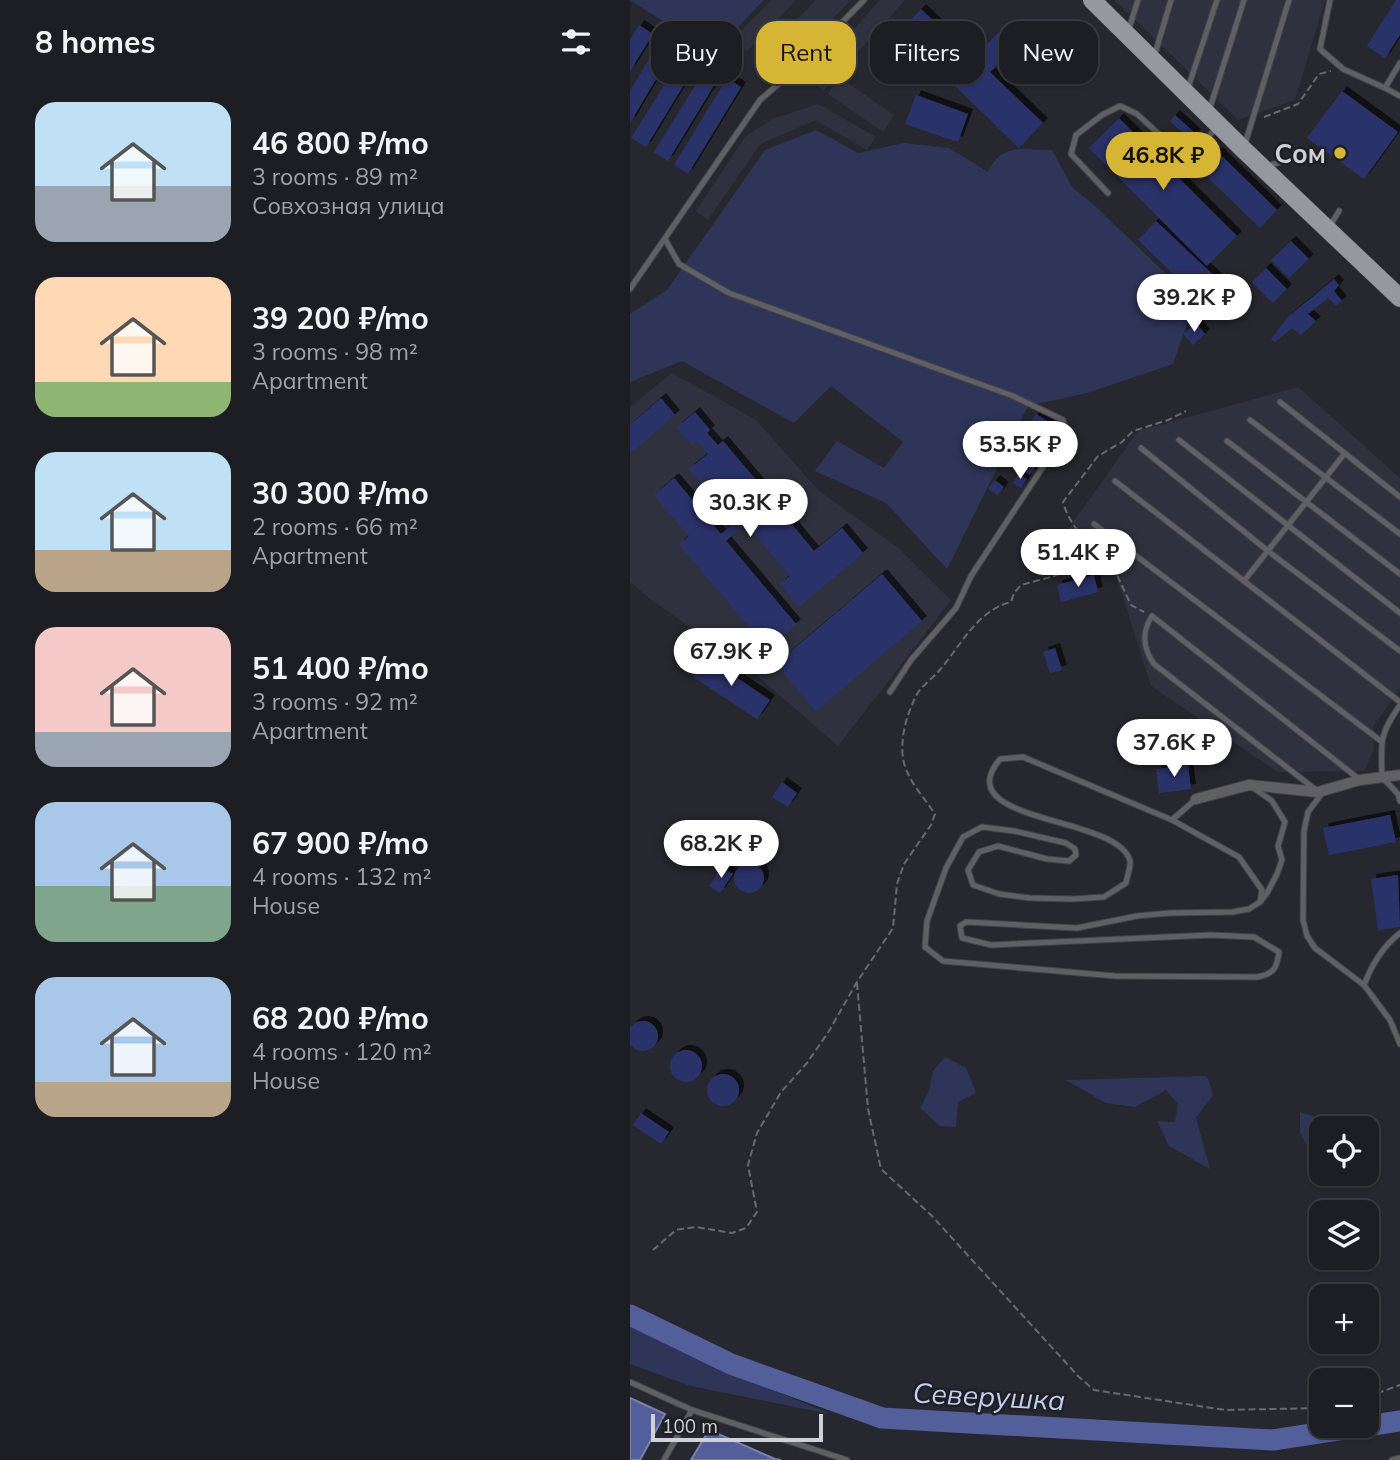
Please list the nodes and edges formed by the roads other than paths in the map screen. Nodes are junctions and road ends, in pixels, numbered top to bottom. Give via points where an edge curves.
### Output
1 (864, 0) edge
2 (1091, 0) edge
3 (1138, 0) edge
4 (1171, 0) edge
5 (1217, 0) edge
6 (1244, 0) edge
7 (1289, 0) edge
8 (1331, 0) edge
9 (1127, 35) junction
10 (1153, 60) junction
11 (1400, 63) edge
12 (1385, 88) junction
13 (1186, 93) junction
14 (1400, 96) edge
15 (1213, 120) junction
16 (1244, 150) junction
17 (1284, 161) dead end
18 (1262, 167) junction
19 (1108, 193) dead end
20 (1339, 211) dead end
21 (1328, 230) junction
22 (665, 239) junction
23 (630, 289) edge
24 (1400, 298) edge
25 (1280, 402) dead end
26 (1250, 420) dead end
27 (1179, 440) dead end
28 (1227, 441) dead end
29 (1142, 448) dead end
30 (1345, 453) junction
31 (1327, 476) junction
32 (1115, 481) dead end
33 (1400, 497) edge
34 (1305, 502) junction
35 (1094, 524) dead end
36 (1289, 526) junction
37 (1400, 534) edge
38 (1268, 551) junction
39 (1400, 574) edge
40 (1244, 581) junction
41 (1400, 613) edge
42 (1400, 651) edge
43 (890, 692) dead end
44 (1400, 703) edge
45 (1381, 741) junction
46 (1400, 775) edge
47 (1382, 777) junction
48 (1360, 780) junction
49 (1249, 785) junction
50 (1323, 791) junction
51 (1196, 799) joint
52 (1400, 801) edge
53 (1172, 821) junction
54 (1260, 902) junction
55 (1400, 933) edge
56 (1364, 985) junction
57 (1400, 1044) edge
58 (630, 1382) edge
59 (692, 1410) junction
60 (1400, 1458) edge
61 (664, 1460) edge
62 (847, 1460) edge
63 (1392, 1460) edge

1 - 22 lane via 760,100
2 - 9 main road
3 - 9 lane
4 - 10 lane
5 - 13 lane
6 - 15 lane
7 - 16 lane
8 - 12 lane via 1320,49 1343,69
9 - 10 main road
10 - 13 main road
11 - 12 lane
12 - 14 lane
13 - 15 main road
15 - 16 main road
15 - 19 lane via 1186,159 1137,114 1121,106 1102,115 1076,135 1071,154
16 - 18 main road
17 - 18 lane
18 - 21 main road
20 - 21 lane
21 - 24 main road
22 - 23 lane
22 - 43 lane via 679,264 729,293 1013,396 1063,420 1060,441 971,576 956,608
25 - 30 lane
26 - 31 lane
27 - 36 lane
28 - 34 lane
29 - 38 lane
30 - 31 lane
30 - 33 lane
31 - 34 lane
31 - 37 lane
32 - 40 lane
34 - 36 lane
34 - 39 lane
35 - 45 lane
36 - 38 lane
36 - 41 lane
38 - 40 lane
38 - 42 lane
40 - 44 lane
44 - 45 lane via 1384,727
45 - 47 lane
46 - 47 street
47 - 48 street
47 - 52 lane
48 - 50 street
48 - 50 lane via 1152,616 1144,639 1154,664
49 - 50 street
49 - 51 street
49 - 54 lane via 1272,802 1285,822 1278,846 1282,860
50 - 56 lane via 1308,812 1304,831 1303,920 1315,948
51 - 53 lane
53 - 54 lane via 1239,857 1262,890
53 - 54 lane via 1023,757 1000,759 990,779 994,796 1011,809 1108,838 1124,850 1130,862 1126,883 1104,897 1073,899 999,894 973,886 968,870 979,852 998,846 1058,860 1069,861 1076,855 1066,842 982,827 963,837 946,869 927,921 925,947 943,961 1115,976 1257,977 1270,975 1277,967 1279,952 1254,937 991,944 962,938 960,926 966,922 1077,928 1159,914 1232,912
55 - 56 lane via 1372,964
56 - 57 lane via 1390,1020
58 - 59 lane
59 - 61 lane
59 - 62 lane
60 - 63 lane

